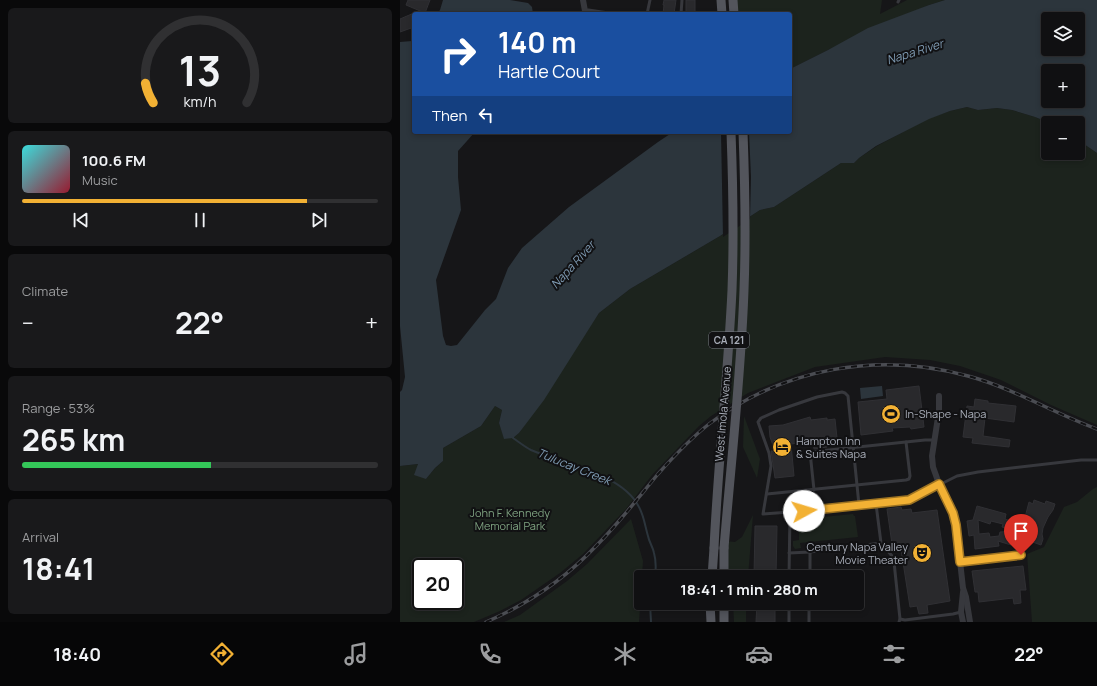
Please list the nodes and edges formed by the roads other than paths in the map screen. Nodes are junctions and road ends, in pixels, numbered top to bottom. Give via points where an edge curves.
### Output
1 (583, 0) edge
2 (650, 0) edge
3 (682, 0) edge
4 (721, 0) edge
5 (733, 0) edge
6 (591, 12) edge
7 (647, 12) edge
8 (681, 12) edge
9 (722, 12) edge
10 (734, 12) edge
11 (731, 134) edge
12 (743, 134) edge
13 (939, 396) dead end
14 (934, 440) junction
15 (906, 442) junction
16 (853, 448) junction
17 (1097, 460) edge
18 (939, 484) junction
19 (857, 485) junction
20 (814, 490) junction
21 (767, 494) junction
22 (876, 504) junction
23 (859, 505) junction
24 (790, 512) junction
25 (880, 543) junction
26 (810, 552) junction
27 (789, 553) junction
28 (1021, 555) dead end
29 (960, 562) junction
30 (712, 570) edge
31 (724, 570) edge
32 (789, 570) edge
33 (810, 570) edge
34 (963, 588) junction
35 (710, 610) edge
36 (724, 610) edge
37 (789, 610) edge
38 (809, 610) edge
39 (960, 612) junction
40 (899, 620) edge
41 (711, 622) edge
42 (724, 622) edge
43 (789, 622) edge
44 (809, 622) edge
45 (963, 622) edge
46 (970, 622) edge

1 - 6 street via 584,11
2 - 7 lane
3 - 8 lane
4 - 9 main road
5 - 10 main road
11 - 30 main road, West Imola Avenue / CA 121, bridge via 732,290
12 - 31 main road, West Imola Avenue / CA 121, bridge via 744,290
13 - 14 street
14 - 15 lane
14 - 18 street via 933,467
15 - 16 lane
15 - 19 lane via 910,476 908,479
16 - 19 lane
16 - 20 lane via 810,452
16 - 21 lane via 848,396 842,392 816,397 761,418 758,422 769,453
17 - 18 lane via 978,472 956,476
18 - 22 lane via 909,500
18 - 29 street via 953,513
19 - 20 lane
19 - 23 lane
20 - 21 lane
21 - 24 lane via 763,514
22 - 23 lane
22 - 25 lane
23 - 24 lane
24 - 27 lane
25 - 26 lane
25 - 40 lane via 894,562
26 - 27 lane
26 - 33 lane
27 - 32 lane
28 - 29 lane
29 - 34 street
34 - 39 street
34 - 46 street
35 - 41 main road
36 - 42 main road
37 - 43 lane
38 - 44 lane
39 - 40 lane
39 - 45 street

